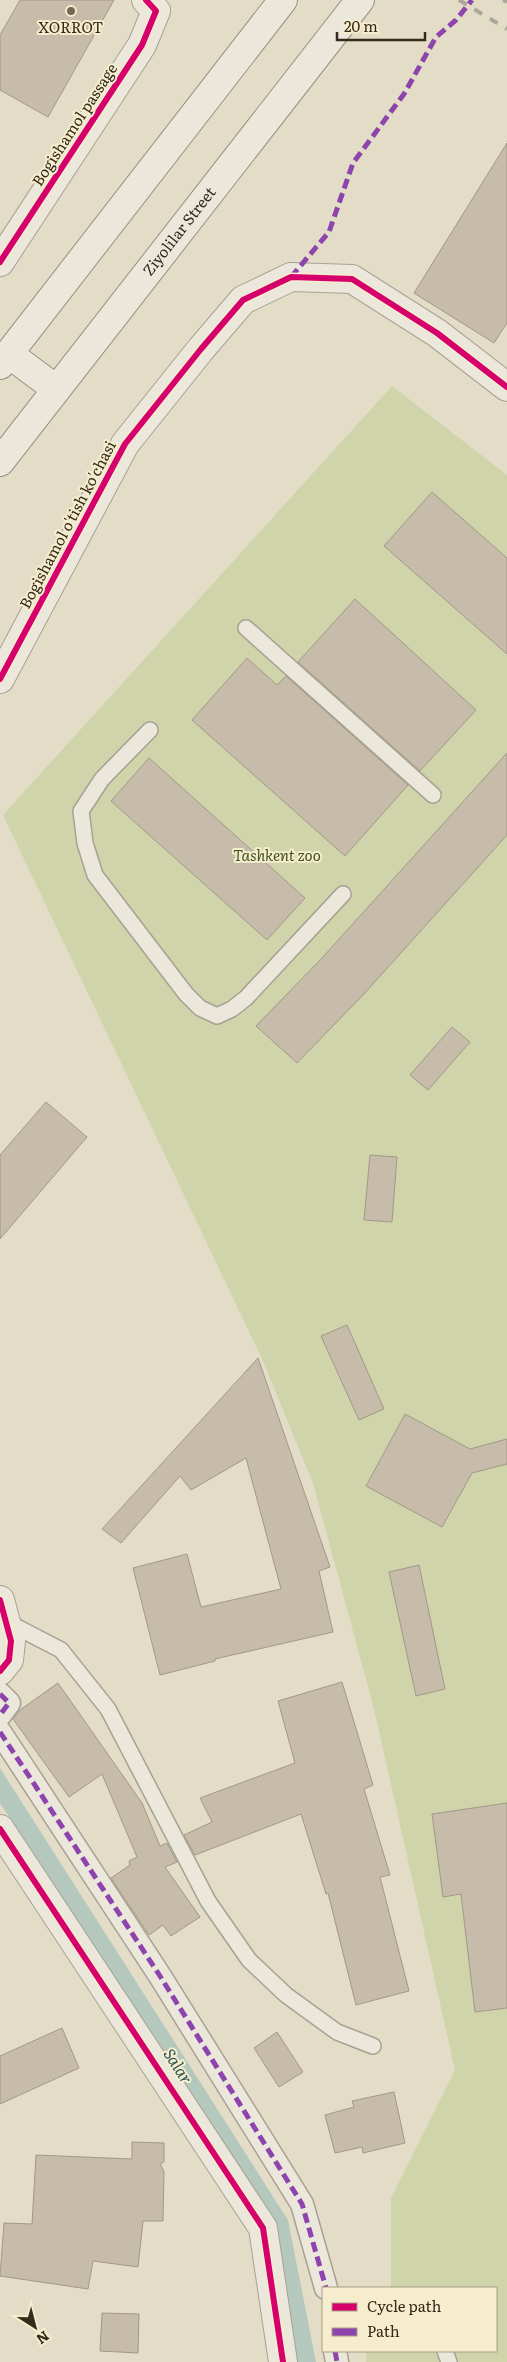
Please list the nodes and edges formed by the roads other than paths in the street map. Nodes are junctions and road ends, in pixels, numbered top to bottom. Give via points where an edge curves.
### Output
1 (146, 0) edge
2 (283, 0) edge
3 (360, 0) edge
4 (0, 262) edge
5 (4, 359) edge
6 (507, 387) edge
7 (56, 389) junction
8 (0, 462) edge
9 (246, 628) dead end
10 (0, 679) edge
11 (150, 730) dead end
12 (433, 795) dead end
13 (344, 894) dead end
14 (4, 1611) edge
15 (0, 1671) edge
16 (0, 1694) edge
17 (0, 1715) edge
18 (0, 1732) edge
19 (0, 1829) edge
20 (373, 2046) dead end
21 (326, 2287) edge
22 (283, 2362) edge

1 - 4 street, Bogishamol passage via 156,11 142,45
2 - 5 street
3 - 7 street, Ziyolilar Street
5 - 7 street
6 - 10 street, Bogishamol o'tish ko'chasi via 437,333 352,280 291,277 243,300 125,444
7 - 8 street, Ziyolilar Street
9 - 12 lane
11 - 13 lane via 102,779 80,812 85,843 95,875 200,1008 217,1016 246,998
14 - 15 street via 11,1641 9,1660
14 - 20 lane via 61,1650 108,1709 208,1902 250,1960 286,1995 337,2032
16 - 17 street via 8,1703
18 - 21 street via 160,1976 302,2204
19 - 22 street via 264,2228

